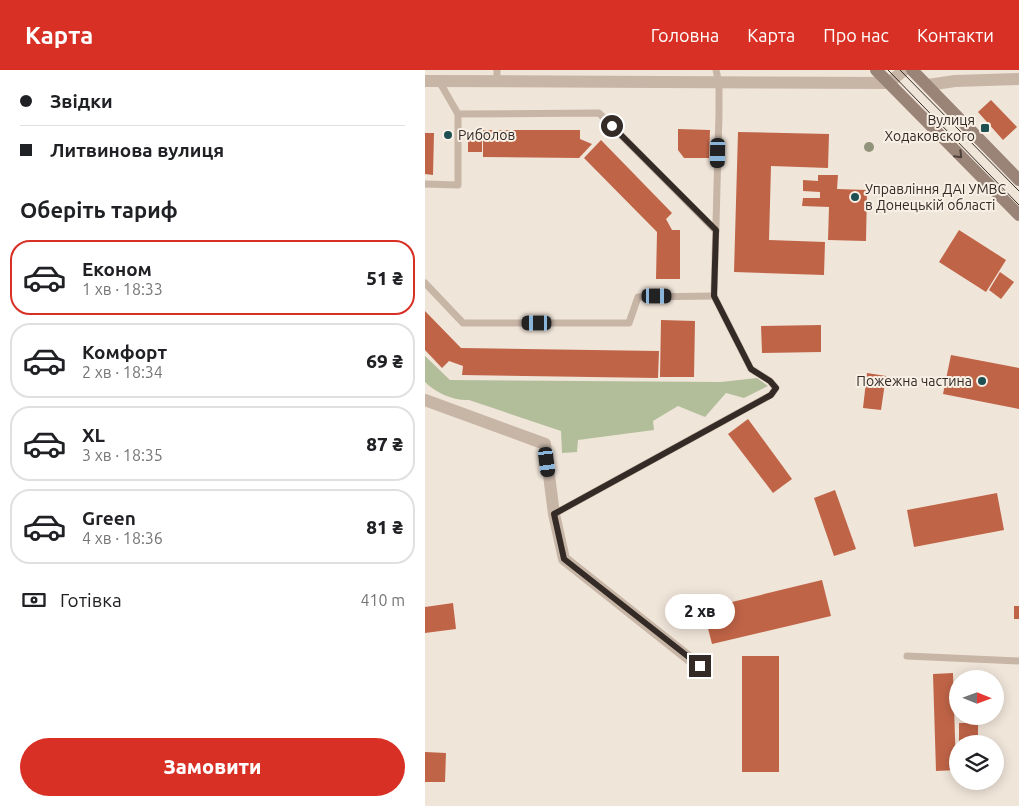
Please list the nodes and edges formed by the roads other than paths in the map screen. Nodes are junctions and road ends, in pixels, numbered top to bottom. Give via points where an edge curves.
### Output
1 (715, 70) edge
2 (876, 70) edge
3 (904, 70) edge
4 (912, 70) edge
5 (497, 76) edge
6 (1019, 79) edge
7 (425, 81) edge
8 (439, 81) junction
9 (719, 83) junction
10 (889, 83) junction
11 (928, 85) junction
12 (458, 114) junction
13 (1019, 180) edge
14 (425, 184) edge
15 (1019, 216) edge
16 (716, 230) junction
17 (425, 283) edge
18 (714, 296) junction
19 (425, 400) edge
20 (554, 514) junction
21 (907, 656) dead end
22 (1019, 660) edge
23 (700, 666) dead end

1 - 9 lane
2 - 10 street
3 - 10 street
4 - 11 street
5 - 8 street
5 - 9 street
6 - 11 street
7 - 8 street
8 - 12 lane
9 - 10 street
9 - 16 lane
10 -> 15 street
11 - 13 street
12 - 14 lane via 458,184
12 - 16 lane via 599,113
16 - 18 lane
17 - 18 lane via 463,323 629,323 638,297
18 - 20 lane via 751,369 776,388 771,395
19 - 20 street via 545,444
20 - 23 street via 564,559
21 - 22 lane

